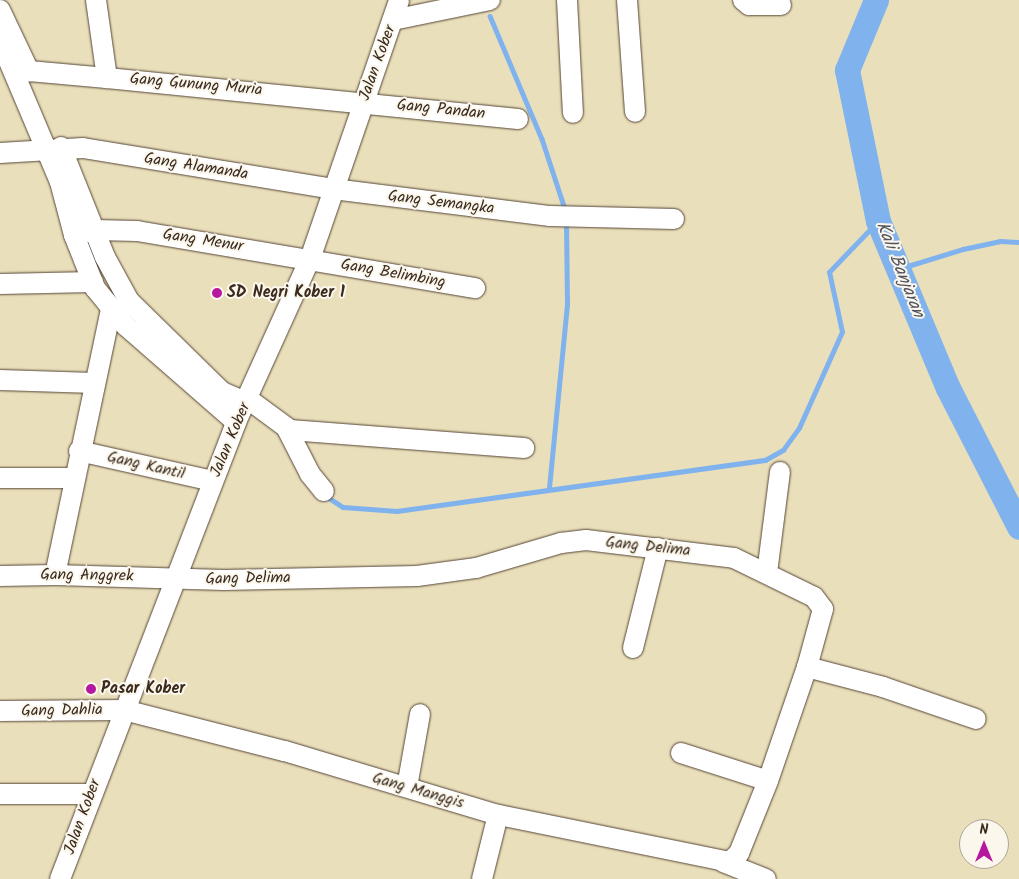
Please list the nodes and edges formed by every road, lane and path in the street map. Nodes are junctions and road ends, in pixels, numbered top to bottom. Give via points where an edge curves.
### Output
1 (96, 0) edge
2 (400, 0) edge
3 (490, 0) edge
4 (567, 0) edge
5 (627, 0) edge
6 (744, 0) edge
7 (780, 5) dead end
8 (0, 10) edge
9 (393, 20) junction
10 (0, 40) edge
11 (107, 78) junction
12 (363, 102) junction
13 (573, 112) dead end
14 (635, 112) dead end
15 (518, 119) dead end
16 (54, 149) junction
17 (0, 153) edge
18 (333, 189) junction
19 (674, 219) dead end
20 (86, 232) junction
21 (310, 259) junction
22 (93, 282) junction
23 (0, 284) edge
24 (475, 288) dead end
25 (111, 310) junction
26 (0, 380) edge
27 (94, 383) junction
28 (243, 408) junction
29 (287, 428) junction
30 (524, 448) dead end
31 (79, 451) junction
32 (780, 472) dead end
33 (0, 478) edge
34 (73, 478) junction
35 (213, 482) junction
36 (324, 491) dead end
37 (658, 548) junction
38 (767, 573) junction
39 (55, 575) junction
40 (0, 576) edge
41 (174, 578) junction
42 (633, 648) dead end
43 (807, 667) junction
44 (124, 710) junction
45 (0, 711) edge
46 (420, 714) dead end
47 (976, 719) dead end
48 (682, 753) dead end
49 (768, 781) junction
50 (407, 787) junction
51 (0, 794) edge
52 (90, 794) junction
53 (498, 815) junction
54 (719, 861) junction
55 (60, 879) edge
56 (482, 879) edge
57 (766, 879) edge

1 - 11 street, Gang Gunung Muria
2 - 9 street, Jalan Kober
3 - 9 street
4 - 13 street
5 - 14 street
6 - 7 street via 749,5
8 - 11 street via 30,71
9 - 12 street, Jalan Kober
10 - 16 street
11 - 12 street, Gang Gunung Muria
12 - 15 street, Gang Pandan
12 - 18 street, Jalan Kober
16 - 17 street, Gang Alamanda
16 - 18 street, Gang Alamanda via 83,148
16 - 20 street
18 - 19 street, Gang Semangka via 550,216
18 - 21 street, Jalan Kober
20 - 21 street, Gang Menur via 137,231
20 - 22 street
20 - 28 street via 129,301 222,392
21 - 24 street, Gang Belimbing
21 - 28 street, Jalan Kober
22 - 23 street
22 - 25 street
25 - 27 street
25 - 28 street via 178,374
26 - 27 street
27 - 31 street
28 - 29 street
28 - 35 street, Jalan Kober
29 - 30 street
29 - 36 street via 310,474
31 - 34 street
31 - 35 street, Gang Kantil
32 - 38 street
33 - 34 street
34 - 39 street
35 - 41 street, Jalan Kober
37 - 38 street, Gang Delima via 734,558
37 - 41 street, Gang Delima via 586,540 561,542 476,568 417,576
37 - 42 street
38 - 43 street, Gang Delima via 814,597 823,609
39 - 40 street, Gang Anggrek
39 - 41 street, Gang Anggrek
41 - 44 street, Jalan Kober
43 - 47 street via 876,685
43 - 49 street, Gang Delima
44 - 45 street, Gang Dahlia
44 - 50 street, Gang Manggis via 220,733
44 - 52 street, Jalan Kober
46 - 50 street
48 - 49 street
49 - 54 street, Gang Delima via 739,853 735,859
50 - 53 street, Gang Manggis
51 - 52 street
52 - 55 street, Jalan Kober
53 - 54 street, Gang Manggis
53 - 56 street
54 - 57 street, Gang Manggis

